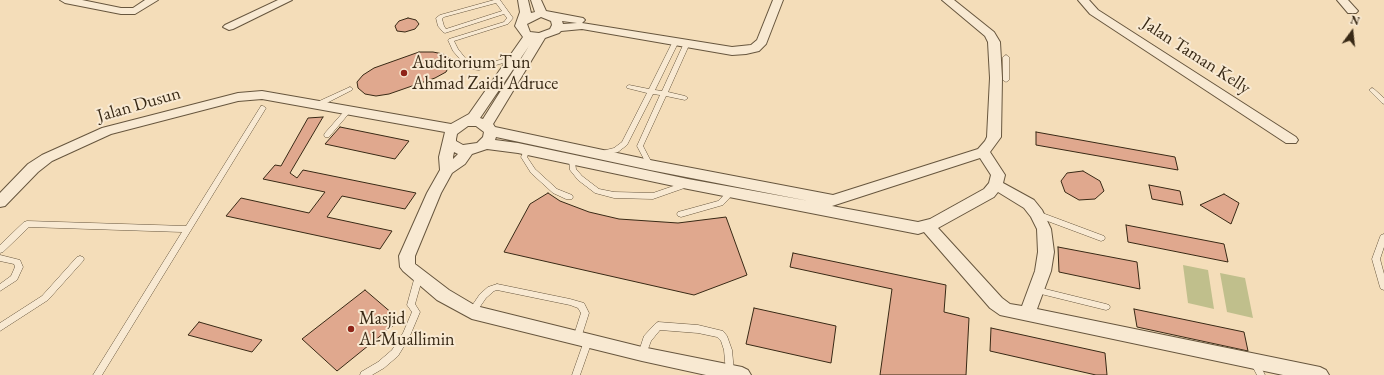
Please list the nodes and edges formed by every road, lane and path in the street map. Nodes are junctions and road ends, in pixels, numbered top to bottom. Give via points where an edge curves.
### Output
1 (65, 0) edge
2 (153, 0) edge
3 (287, 0) edge
4 (497, 0) edge
5 (523, 0) edge
6 (536, 0) edge
7 (778, 0) edge
8 (948, 0) edge
9 (1083, 0) edge
10 (1342, 0) edge
11 (1352, 11) dead end
12 (506, 12) junction
13 (545, 15) junction
14 (522, 22) junction
15 (229, 27) dead end
16 (557, 28) junction
17 (766, 29) junction
18 (444, 31) junction
19 (536, 36) junction
20 (451, 40) junction
21 (682, 42) junction
22 (1006, 57) dead end
23 (514, 61) junction
24 (1006, 80) dead end
25 (629, 87) dead end
26 (350, 89) dead end
27 (1372, 90) dead end
28 (651, 91) junction
29 (664, 94) junction
30 (685, 98) dead end
31 (1384, 102) edge
32 (313, 104) junction
33 (263, 108) dead end
34 (348, 111) junction
35 (466, 122) junction
36 (488, 133) junction
37 (327, 135) dead end
38 (451, 138) junction
39 (1291, 140) dead end
40 (468, 150) junction
41 (527, 150) junction
42 (983, 152) junction
43 (598, 154) junction
44 (572, 159) junction
45 (650, 165) junction
46 (447, 170) junction
47 (692, 179) junction
48 (996, 185) junction
49 (731, 192) junction
50 (569, 197) dead end
51 (836, 200) junction
52 (0, 202) edge
53 (807, 205) junction
54 (681, 214) dead end
55 (1037, 214) junction
56 (927, 226) junction
57 (188, 229) junction
58 (1384, 237) edge
59 (1101, 238) dead end
60 (0, 250) edge
61 (0, 258) edge
62 (80, 259) dead end
63 (419, 276) junction
64 (1384, 287) edge
65 (0, 288) edge
66 (1037, 290) junction
67 (1106, 307) dead end
68 (472, 312) junction
69 (1027, 314) junction
70 (0, 327) edge
71 (583, 339) junction
72 (642, 354) junction
73 (1257, 368) edge
74 (736, 374) edge
75 (97, 375) edge
76 (364, 375) edge
77 (576, 375) edge
78 (1320, 375) edge

1 - 2 street via 121,11 135,11
3 - 15 street
4 - 12 lane
4 - 18 lane via 442,16 439,18
5 - 14 street via 526,12
6 - 13 street
7 - 17 street
8 - 42 street via 990,34 994,42 994,137
9 - 39 street, Jalan Taman Kelly via 1094,12
10 - 11 street
12 - 18 lane
12 - 20 lane via 510,18 506,23
13 - 14 street via 530,17
13 - 16 street via 556,19
13 - 17 street via 721,41 743,42 753,39
14 - 19 street via 521,30
16 - 19 street via 551,33
16 - 21 street via 582,26
17 - 21 street via 758,45 746,50 732,51
18 - 20 lane
19 - 23 street
19 - 36 street
20 - 23 lane via 455,50 473,68
21 - 28 lane
21 - 29 lane
22 - 24 lane
23 - 35 street via 474,117
25 - 28 lane
26 - 32 lane
27 - 31 lane
28 - 29 lane
28 - 43 lane via 625,143 616,150
29 - 30 lane
29 - 45 lane via 640,146
32 - 34 street, Jalan Dusun
32 - 52 street, Jalan Dusun via 262,95 245,96 107,131 47,158 33,168
33 - 57 lane
34 - 37 lane
34 - 38 street, Jalan Dusun via 416,123
35 - 36 street via 477,122
35 - 38 street
36 - 40 street
36 - 41 street
36 - 43 street
38 - 40 street, Jalan Dusun via 455,148
38 - 46 street via 446,157
40 - 46 street via 460,161
41 - 44 street
41 - 50 lane via 524,157 533,171 555,191
42 - 48 street via 998,176
42 - 51 street
43 - 45 street
44 - 47 street
44 - 47 lane via 573,170 580,178 597,190 614,195 653,196
45 - 47 street
46 - 63 street via 420,223 407,256 408,267
47 - 49 street
47 - 51 street
48 - 55 street via 1029,204
48 - 56 street via 989,193
49 - 53 street
49 - 54 lane via 720,203
51 - 53 street
53 - 56 street via 918,228
55 - 59 lane
55 - 66 street via 1044,229 1046,252
56 - 69 street via 996,304 1006,310
57 - 60 lane via 27,224
57 - 75 lane
58 - 64 lane via 1376,259
61 - 65 lane via 17,262 19,267 14,278
62 - 70 lane via 46,298
63 - 68 street via 443,295
63 - 76 lane via 411,305 416,312 406,335 395,353
66 - 67 lane
66 - 69 street
68 - 71 street
68 - 71 lane via 483,296 497,287 570,302 580,306 585,313
69 - 73 street
71 - 72 street
71 - 77 lane
72 - 74 street
72 - 74 lane via 647,339 658,326 698,329 720,334
73 - 78 street

